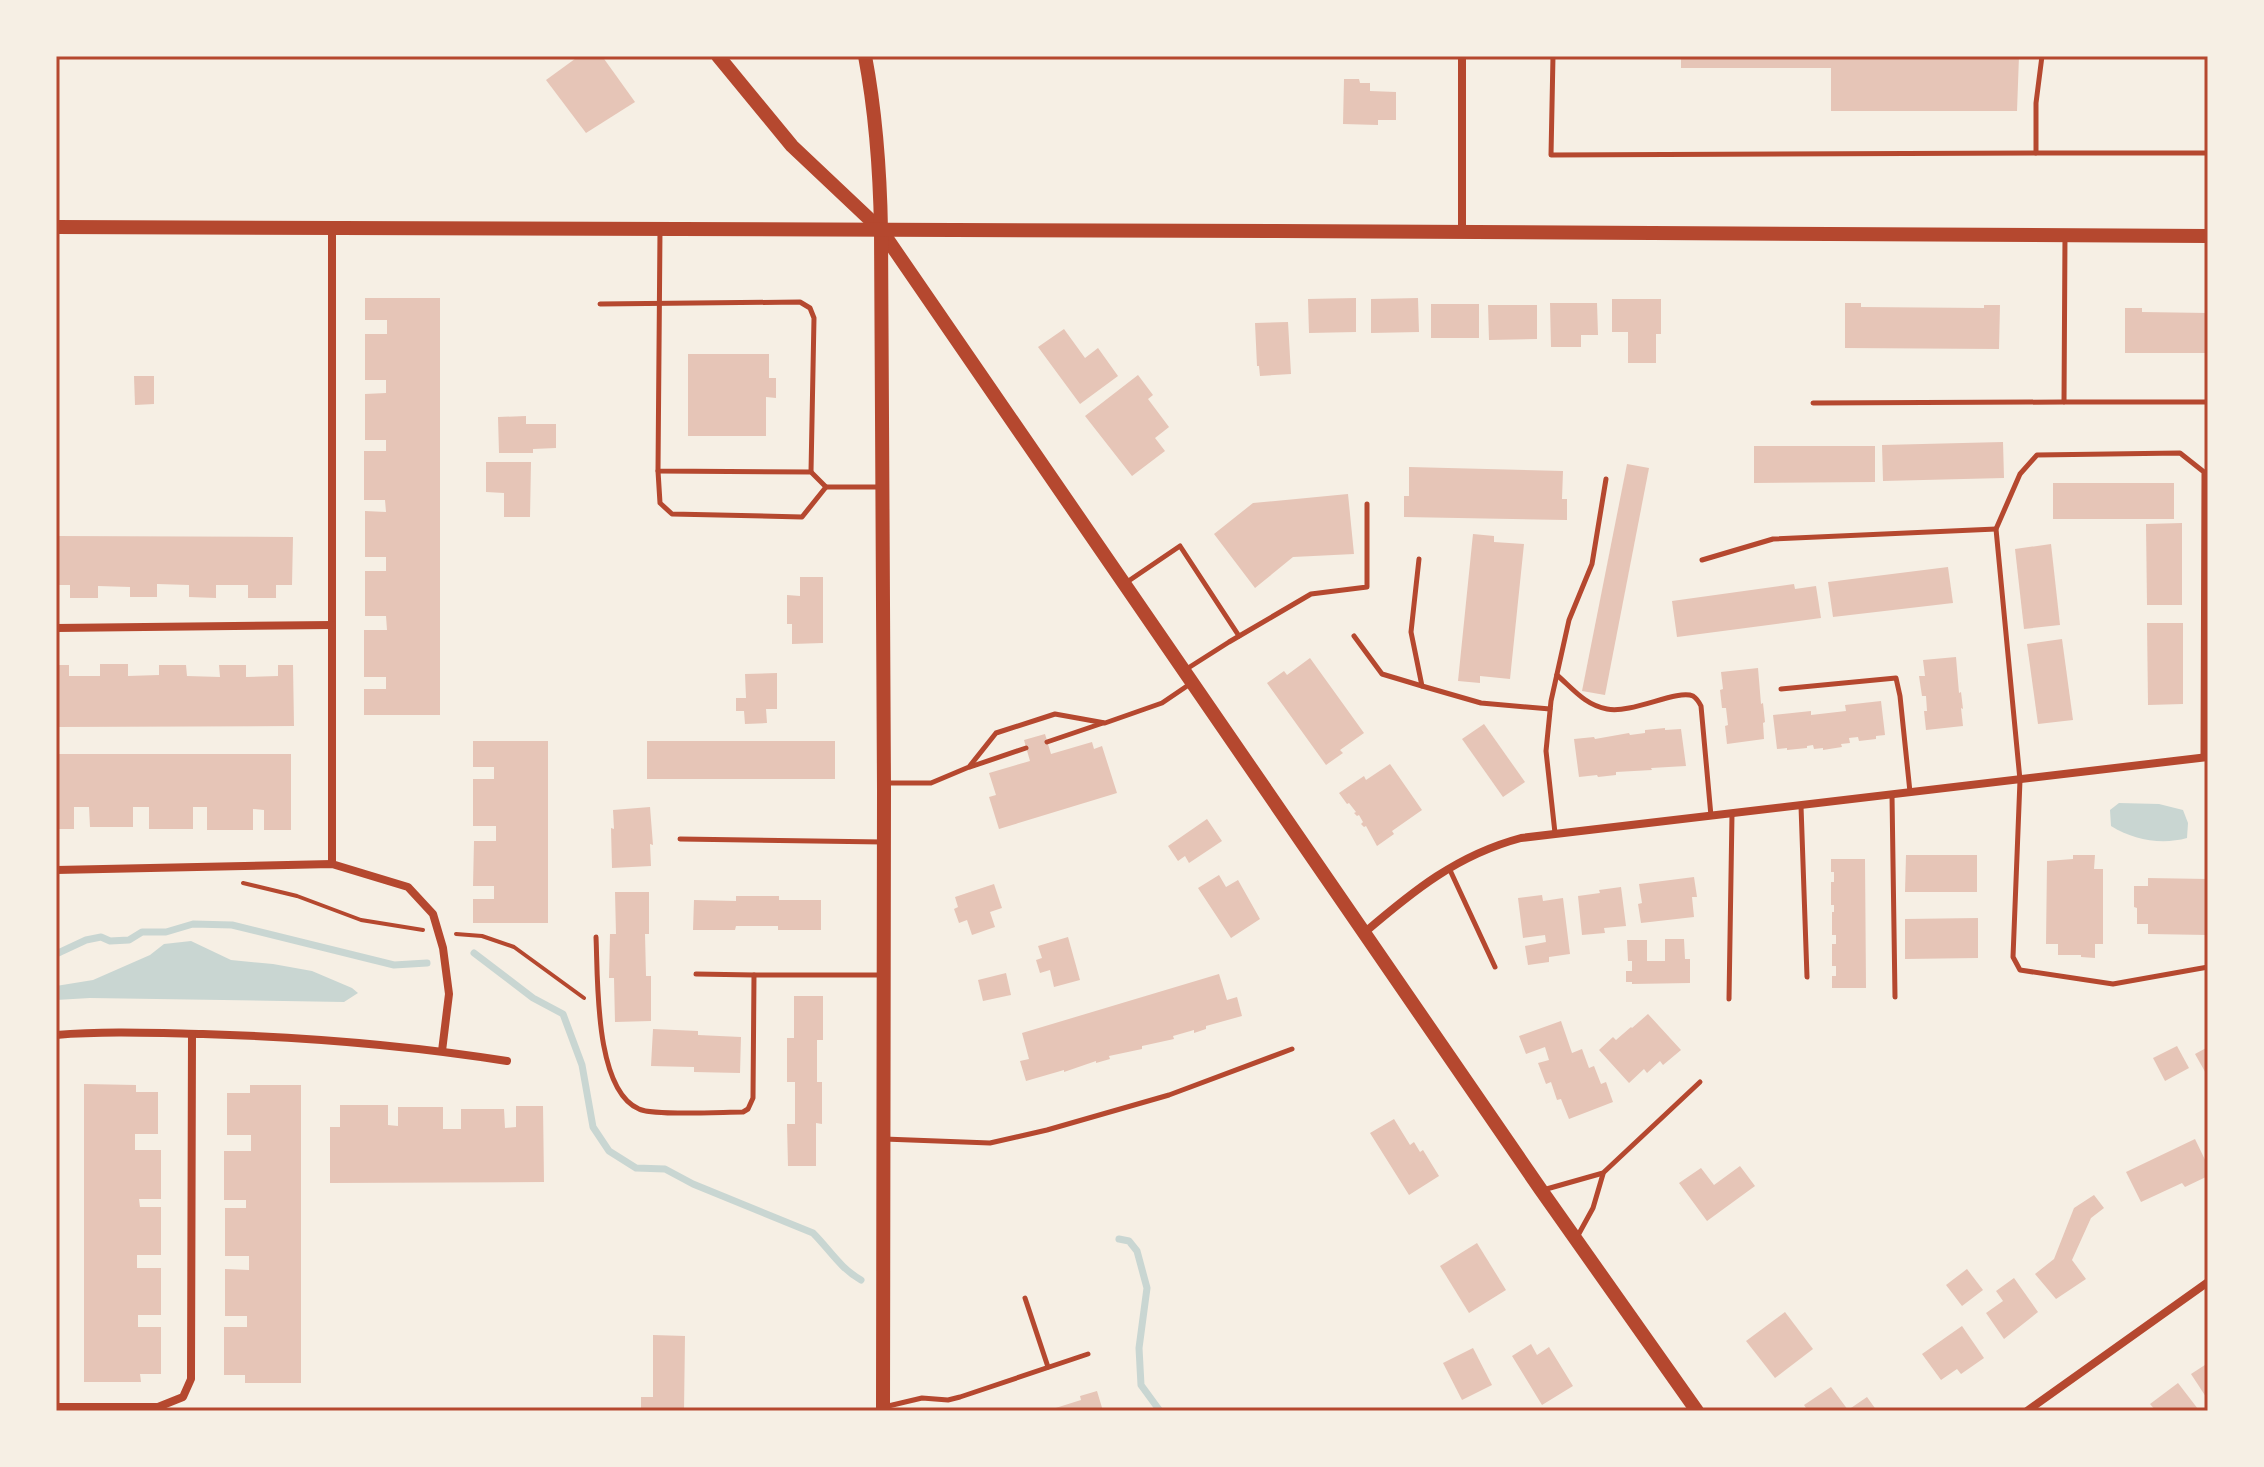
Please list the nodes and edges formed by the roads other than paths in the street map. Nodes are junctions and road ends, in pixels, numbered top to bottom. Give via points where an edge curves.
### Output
1 (718, 56) edge
2 (865, 56) edge
3 (1462, 56) edge
4 (1553, 56) edge
5 (2042, 56) edge
6 (2036, 153) junction
7 (2208, 153) edge
8 (56, 227) edge
9 (332, 227) junction
10 (660, 229) junction
11 (881, 230) junction
12 (1462, 232) junction
13 (2065, 235) junction
14 (2208, 236) edge
15 (659, 303) junction
16 (600, 304) dead end
17 (2064, 402) junction
18 (2208, 402) edge
19 (1813, 403) dead end
20 (658, 471) junction
21 (811, 472) junction
22 (1606, 479) dead end
23 (826, 487) junction
24 (882, 487) junction
25 (2206, 500) edge
26 (1367, 504) dead end
27 (1996, 529) junction
28 (1419, 559) dead end
29 (1702, 560) dead end
30 (1124, 584) junction
31 (332, 625) junction
32 (56, 628) edge
33 (1239, 636) junction
34 (1354, 636) dead end
35 (1557, 675) junction
36 (1188, 677) junction
37 (1422, 686) junction
38 (1781, 689) dead end
39 (1550, 709) junction
40 (1105, 723) junction
41 (1047, 742) dead end
42 (1026, 748) dead end
43 (2206, 757) edge
44 (969, 767) junction
45 (2020, 780) junction
46 (884, 783) junction
47 (1910, 793) junction
48 (1892, 795) junction
49 (1801, 806) junction
50 (1732, 814) junction
51 (1711, 817) junction
52 (1555, 833) junction
53 (680, 839) dead end
54 (884, 842) junction
55 (332, 864) junction
56 (1448, 868) junction
57 (56, 870) edge
58 (1364, 933) junction
59 (596, 937) dead end
60 (1495, 967) dead end
61 (2208, 967) edge
62 (696, 974) dead end
63 (754, 975) junction
64 (884, 975) junction
65 (1807, 977) dead end
66 (1895, 997) dead end
67 (1729, 999) dead end
68 (192, 1034) junction
69 (56, 1035) edge
70 (1292, 1049) dead end
71 (442, 1051) junction
72 (507, 1061) dead end
73 (1700, 1082) dead end
74 (883, 1139) junction
75 (1603, 1173) junction
76 (1541, 1190) junction
77 (1576, 1240) junction
78 (2208, 1282) edge
79 (1025, 1298) dead end
80 (1088, 1354) dead end
81 (1048, 1367) junction
82 (56, 1407) edge
83 (883, 1409) edge
84 (1697, 1411) edge
85 (2027, 1411) edge

1 - 11 street via 792,146
2 - 11 street via 880,165
3 - 12 street
4 - 6 lane via 1551,155
5 - 6 lane
6 - 7 lane
8 - 9 street
9 - 10 street
9 - 31 street
10 - 11 street
10 - 15 lane
11 - 12 street
11 - 24 street
11 - 30 street
12 - 13 street
13 - 14 street
13 - 17 lane
15 - 16 lane
15 - 20 lane
15 - 21 lane via 800,302 810,308
17 - 18 lane
17 - 19 lane
20 - 21 lane
20 - 23 lane via 660,503 672,514 802,517
21 - 23 lane
22 - 35 lane via 1592,564 1569,620
23 - 24 lane
24 - 46 street
25 - 27 lane via 2204,472 2180,453 2037,455 2020,474
25 - 43 lane
26 - 33 lane via 1367,587 1311,594
27 - 29 lane via 1773,539
27 - 45 lane
28 - 37 lane via 1411,632
30 - 33 lane via 1180,546
30 - 36 street
31 - 32 street
31 - 55 street
33 - 36 lane
34 - 37 lane via 1382,674
35 - 39 lane
35 - 51 lane via 1584,701 1609,710 1684,695 1695,698 1701,706
36 - 40 lane via 1162,703
36 - 58 street
37 - 39 lane via 1481,703
38 - 47 lane via 1896,678
39 - 52 lane via 1546,751
40 - 41 lane
40 - 44 lane via 1055,714 996,733
42 - 44 lane
43 - 45 street
44 - 46 lane via 931,783
45 - 47 street
45 - 61 lane via 2013,957 2020,970 2113,984
46 - 54 street
47 - 48 street
48 - 49 street
48 - 66 lane
49 - 50 street
49 - 65 lane
50 - 51 street
50 - 67 lane
51 - 52 street
52 - 56 street via 1500,843
53 - 54 lane
54 - 64 street
55 - 57 street
55 - 71 street via 408,887 433,914 449,994
56 - 58 street
56 - 60 lane
58 - 76 street
59 - 63 lane via 599,1013 610,1071 624,1097 647,1112 748,1109 753,1098
62 - 63 lane
63 - 64 lane
64 - 74 street
68 - 69 street
68 - 71 street
68 - 82 street via 191,1379 183,1397 158,1407
70 - 74 lane via 1169,1095 990,1143
71 - 72 street
73 - 75 lane
74 - 83 street
75 - 76 lane
75 - 77 lane
76 - 77 street
77 - 84 street
78 - 85 street
79 - 81 lane
80 - 81 lane
81 - 83 lane via 960,1397 922,1398

